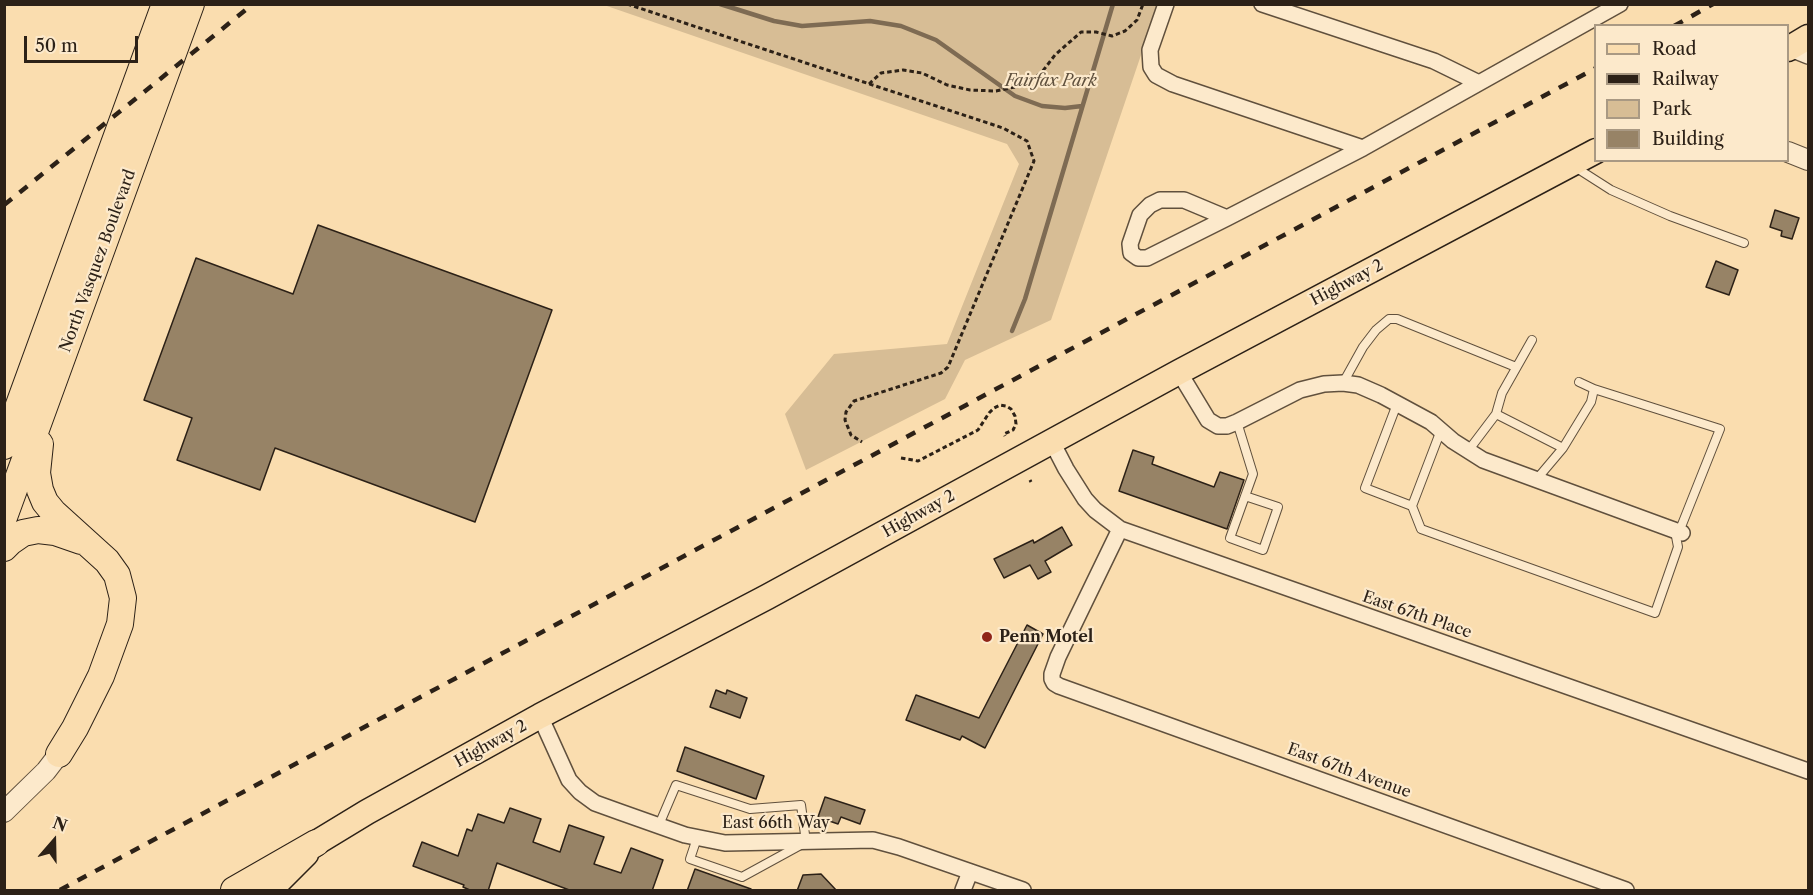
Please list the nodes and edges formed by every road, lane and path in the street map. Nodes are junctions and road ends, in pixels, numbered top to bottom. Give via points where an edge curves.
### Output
1 (165, 4) edge
2 (191, 4) edge
3 (627, 4) edge
4 (1143, 4) edge
5 (1166, 4) edge
6 (1262, 4) edge
7 (1620, 4) edge
8 (1809, 37) edge
9 (1789, 47) edge
10 (1789, 48) edge
11 (1809, 56) edge
12 (1479, 83) junction
13 (869, 84) junction
14 (1363, 148) junction
15 (1594, 152) edge
16 (1789, 152) edge
17 (1809, 160) edge
18 (1571, 164) junction
19 (1227, 218) junction
20 (1744, 243) dead end
21 (1532, 340) dead end
22 (1516, 368) junction
23 (1179, 372) junction
24 (1579, 382) dead end
25 (1343, 383) junction
26 (52, 385) junction
27 (1594, 389) junction
28 (1397, 404) junction
29 (1496, 414) junction
30 (1237, 422) junction
31 (1441, 430) junction
32 (1005, 436) dead end
33 (862, 442) dead end
34 (1052, 442) junction
35 (4, 446) edge
36 (1563, 448) junction
37 (1468, 451) junction
38 (901, 458) dead end
39 (1536, 480) junction
40 (1245, 496) junction
41 (1412, 506) junction
42 (4, 517) edge
43 (1120, 529) junction
44 (1678, 532) junction
45 (91, 545) junction
46 (4, 548) edge
47 (540, 717) junction
48 (59, 754) joint
49 (1809, 771) edge
50 (4, 812) edge
51 (659, 825) junction
52 (697, 838) junction
53 (806, 842) junction
54 (316, 843) junction
55 (970, 872) junction
56 (234, 891) edge
57 (251, 891) edge
58 (270, 891) edge
59 (963, 891) edge
60 (1023, 891) edge
61 (1626, 891) edge

1 - 35 highway, North Vasquez Boulevard
2 - 26 highway, North Vasquez Boulevard
3 - 13 path
4 - 13 path via 1137,20 1125,31 1112,36 1081,32 1024,85 996,91 970,90 903,70 881,73
5 - 14 street via 1150,50 1156,75
6 - 12 street via 1434,62
7 - 12 street
8 - 9 main road
10 - 11 street
12 - 14 street
13 - 33 path via 1003,128 1028,141 1034,161 948,367 941,374 854,401 845,420 851,435
14 - 19 street
15 - 18 main road, Highway 2
16 - 17 street
18 - 20 lane via 1611,190
18 - 23 main road, Highway 2
19 - 19 street via 1147,258 1131,253 1130,244 1140,215 1160,200 1184,200
21 - 22 lane
22 - 25 lane via 1389,319 1363,347
22 - 29 lane
23 - 30 street via 1208,420 1218,426
23 - 34 main road, Highway 2
24 - 27 lane
25 - 28 street
25 - 30 street via 1300,390
26 - 42 highway, North Vasquez Boulevard
26 - 45 highway via 37,456 40,490 54,513
27 - 36 lane via 1591,402
27 - 44 lane via 1720,429
28 - 31 street
28 - 41 lane via 1365,488
29 - 36 lane
29 - 37 lane
30 - 40 lane via 1253,474
31 - 37 street
31 - 41 lane
32 - 38 path via 1016,424 1015,416 1011,409 1000,405 989,412 978,430 918,460
34 - 43 street, East 67th Place via 1085,499
34 - 47 main road, Highway 2
36 - 39 lane
37 - 39 street
39 - 44 street
40 - 40 lane via 1230,538 1263,550 1278,507
41 - 44 lane via 1421,529 1655,613 1678,547
43 - 49 street, East 67th Place
43 - 61 street, East 67th Avenue via 1058,657 1052,679 1059,686
45 - 46 highway via 38,530 23,533
45 - 48 highway via 117,575 123,611 101,676
47 - 51 street, East 66th Way via 570,780 580,792 595,803
47 - 54 main road, Highway 2
48 - 50 street
51 - 52 street, East 66th Way
51 - 53 lane via 676,785 750,810 801,805
52 - 53 street, East 66th Way via 725,843
52 - 53 lane via 690,859 742,877
53 - 55 street, East 66th Way via 873,840
54 - 56 highway
54 - 57 main road, Highway 2
54 - 58 main road
55 - 59 street
55 - 60 street, East 66th Way

